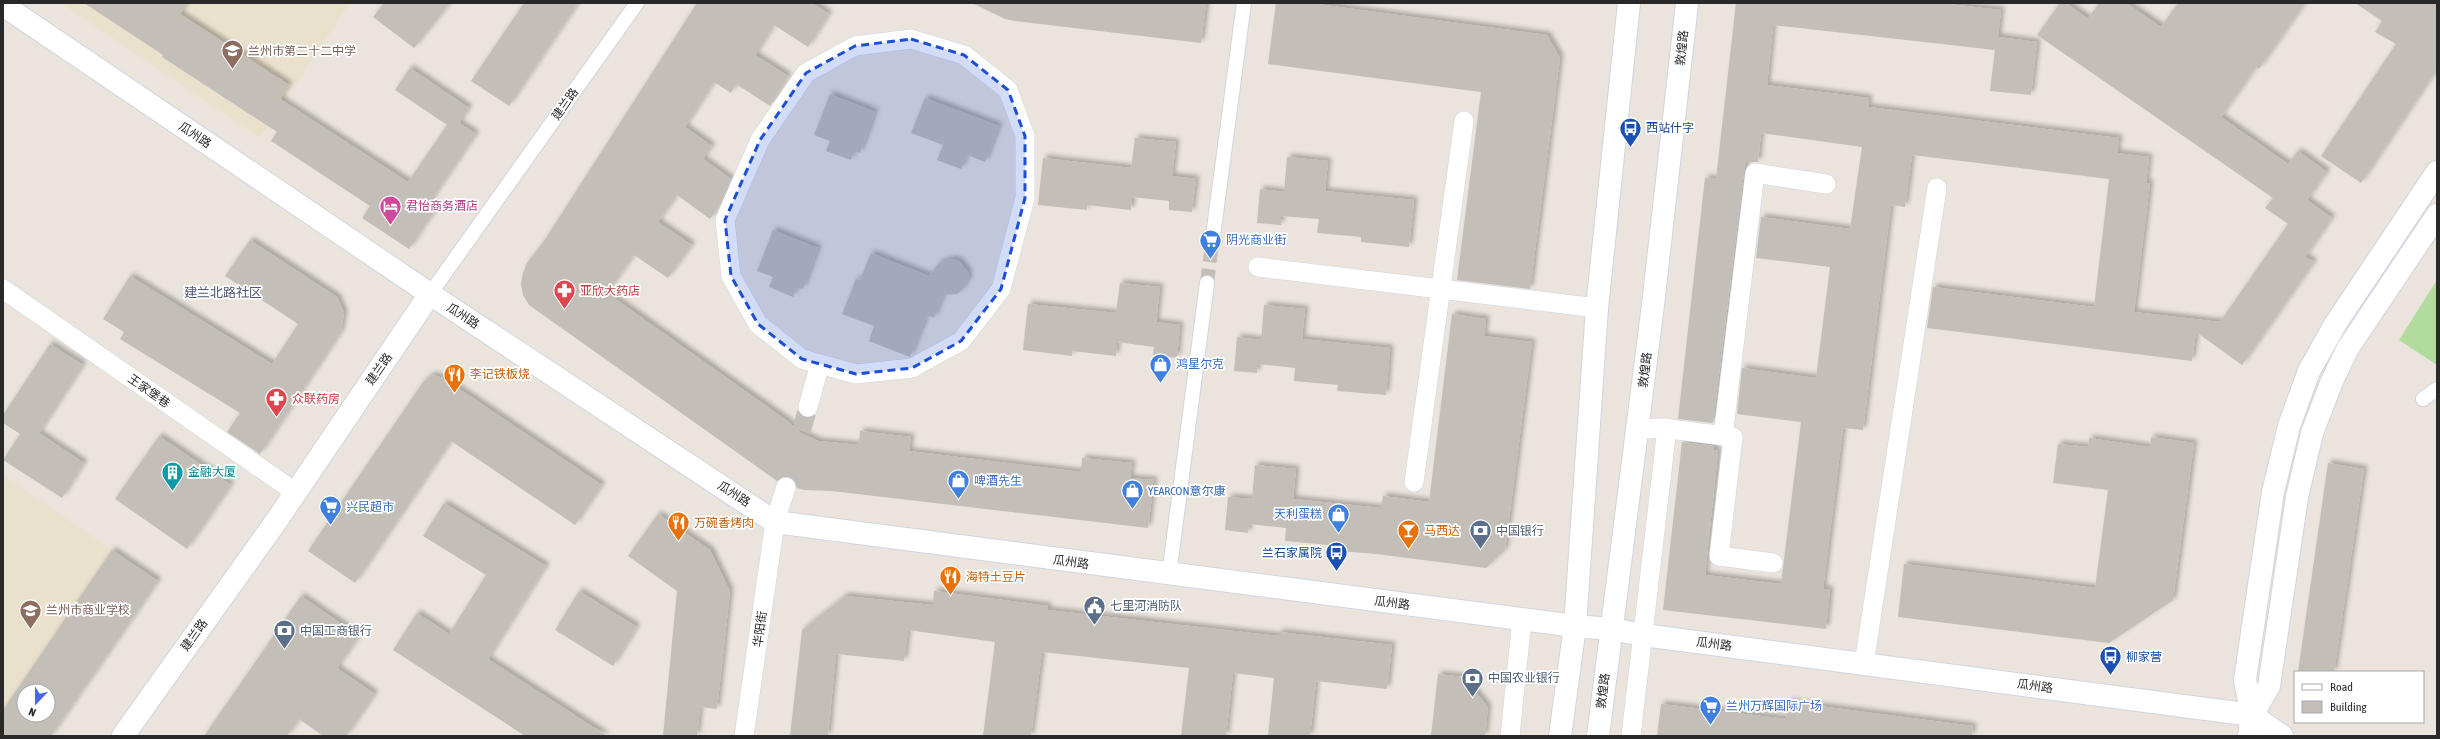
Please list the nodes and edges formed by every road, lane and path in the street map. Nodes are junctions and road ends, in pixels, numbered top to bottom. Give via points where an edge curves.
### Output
1 (636, 3) edge
2 (1244, 3) edge
3 (1629, 3) edge
4 (1687, 3) edge
5 (3, 4) edge
6 (1464, 121) dead end
7 (2437, 172) edge
8 (1826, 184) dead end
9 (1937, 188) dead end
10 (2437, 215) edge
11 (1213, 236) tunnel mouth
12 (1258, 267) dead end
13 (1207, 283) tunnel mouth
14 (3, 289) edge
15 (1440, 289) junction
16 (430, 294) junction
17 (1598, 308) junction
18 (820, 364) junction
19 (2437, 389) edge
20 (2423, 399) dead end
21 (808, 407) tunnel mouth
22 (1638, 428) junction
23 (1667, 428) junction
24 (1723, 436) junction
25 (1414, 482) dead end
26 (786, 487) tunnel mouth
27 (295, 492) junction
28 (775, 522) junction
29 (1773, 562) dead end
30 (1169, 575) junction
31 (1522, 619) junction
32 (1575, 626) junction
33 (1611, 629) junction
34 (1643, 635) junction
35 (1864, 664) junction
36 (2250, 726) edge
37 (122, 736) edge
38 (744, 736) edge
39 (1510, 736) edge
40 (1560, 736) edge
41 (1598, 736) edge
42 (1631, 736) edge
43 (2282, 736) edge

1 - 16 street, 建兰路
2 - 11 street
3 - 17 street
4 - 22 street, 敦煌路
5 - 16 street, 瓜州路
6 - 15 street
7 - 36 street via 2336,323 2309,371 2289,426 2273,492 2245,680
8 - 24 street via 1755,173
9 - 35 street
10 - 36 street via 2348,348 2312,433 2297,497 2269,686
12 - 15 street
13 - 30 street
14 - 27 street, 王家堡巷
15 - 17 street
15 - 25 street
16 - 27 street, 建兰路
16 - 28 street, 瓜州路
17 - 32 street
18 - 18 street via 856,374 912,368 960,341 1001,288 1025,198 1025,136 1008,90 964,55 911,39 855,46 806,73 760,140 725,220 731,276 758,324 802,359
18 - 21 street
19 - 20 street
22 - 23 street
22 - 33 street, 敦煌路
23 - 24 street
23 - 34 street
24 - 29 street via 1733,437 1719,556
26 - 28 street, 华阳街
27 - 37 street, 建兰路
28 - 30 street, 瓜州路
28 - 38 street, 华阳街
30 - 31 street, 瓜州路
31 - 32 street, 瓜州路
31 - 39 street
32 - 33 street, 瓜州路
32 - 40 street
33 - 34 street, 瓜州路
33 - 41 street, 敦煌路
34 - 35 street, 瓜州路
34 - 42 street
35 - 36 street, 瓜州路
36 - 43 street, 瓜州路

